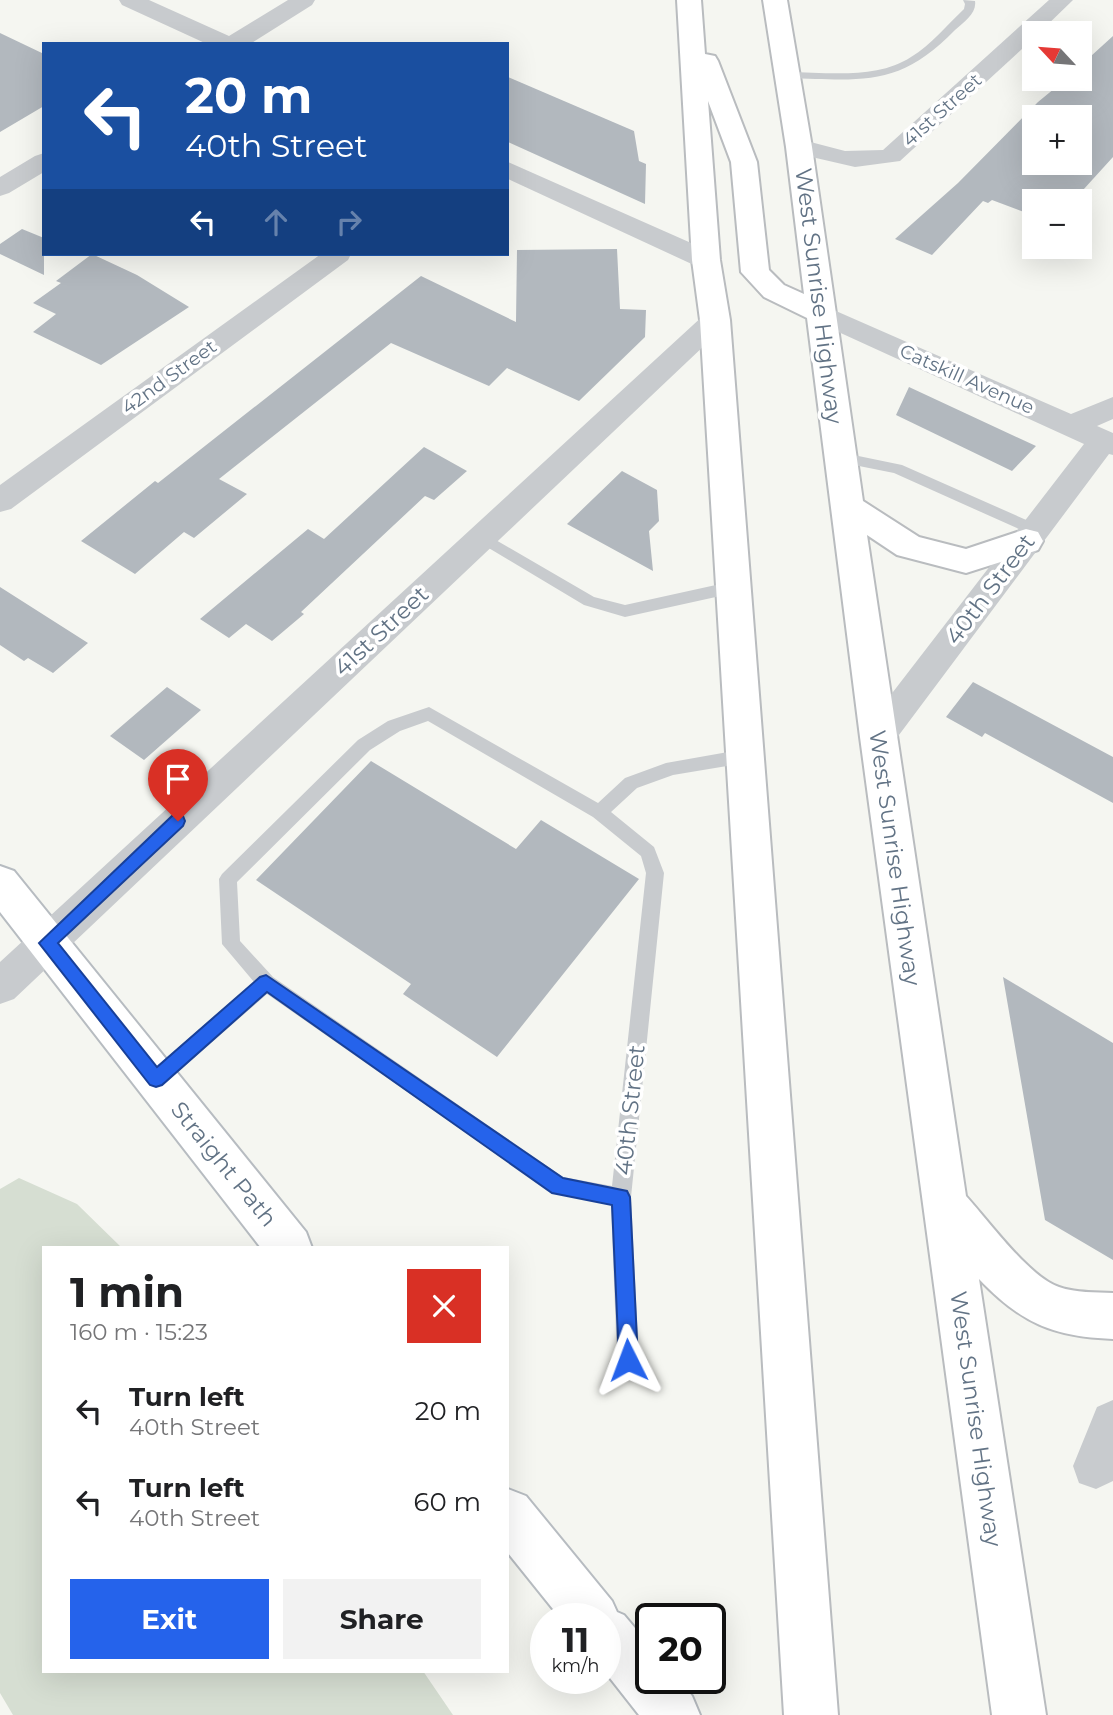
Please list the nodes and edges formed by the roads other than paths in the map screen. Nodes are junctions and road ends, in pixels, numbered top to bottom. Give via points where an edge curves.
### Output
1 (130, 0) edge
2 (304, 0) edge
3 (775, 0) edge
4 (968, 0) edge
5 (1062, 0) edge
6 (691, 12) edge
7 (223, 42) edge
8 (236, 42) edge
9 (787, 75) junction
10 (799, 146) junction
11 (42, 162) edge
12 (509, 170) edge
13 (0, 188) edge
14 (335, 256) edge
15 (706, 260) junction
16 (820, 313) junction
17 (715, 320) junction
18 (1113, 407) edge
19 (1071, 426) junction
20 (1108, 443) edge
21 (839, 457) junction
22 (0, 501) edge
23 (846, 506) junction
24 (1030, 536) junction
25 (482, 537) junction
26 (734, 587) junction
27 (878, 737) junction
28 (745, 756) junction
29 (598, 812) junction
30 (0, 883) edge
31 (47, 943) junction
32 (266, 982) junction
33 (0, 987) edge
34 (156, 1079) junction
35 (621, 1197) junction
36 (945, 1205) junction
37 (288, 1246) edge
38 (1113, 1316) edge
39 (628, 1360) dead end
40 (1113, 1423) edge
41 (1096, 1466) dead end
42 (509, 1515) edge
43 (581, 1603) edge
44 (621, 1651) edge
45 (673, 1715) edge
46 (811, 1715) edge
47 (1018, 1715) edge

1 - 7 street
2 - 8 street
3 - 9 main road, West Sunrise Highway
4 - 9 lane via 969,10 914,61 900,68 865,74
5 - 10 street, 41st Street via 891,156 853,162
6 - 15 main road
6 - 16 main road via 744,162 755,272 774,291
9 - 10 main road, West Sunrise Highway
10 - 16 main road, West Sunrise Highway
11 - 13 street
12 - 15 street
14 - 22 street, 42nd Street
15 - 17 main road
16 - 19 street, Catskill Avenue
16 - 21 main road, West Sunrise Highway
17 - 25 street, 41st Street
17 - 26 main road
18 - 19 street
19 - 20 street, Catskill Avenue
20 - 24 street, 40th Street
21 - 23 main road, West Sunrise Highway
21 - 24 lane via 897,469
23 - 24 main road via 909,546 966,561
23 - 27 main road, West Sunrise Highway
24 - 27 street, 40th Street
25 - 26 lane via 589,601 625,611
25 - 31 street, 41st Street
26 - 28 main road
27 - 36 main road, West Sunrise Highway
28 - 29 lane via 672,768 631,783
28 - 46 main road
29 - 32 lane, 40th Street via 429,714 394,726 364,745 228,879 231,944
29 - 35 lane, 40th Street via 648,852 655,873
30 - 31 main road, Straight Path
31 - 33 street, 41st Street
31 - 34 main road, Straight Path
32 - 34 lane
32 - 35 lane, 40th Street via 559,1186
34 - 37 main road, Straight Path
35 - 39 lane
36 - 38 main road via 1016,1284 1045,1306 1076,1315
36 - 47 main road, West Sunrise Highway
40 - 41 street
42 - 43 main road
44 - 45 main road

